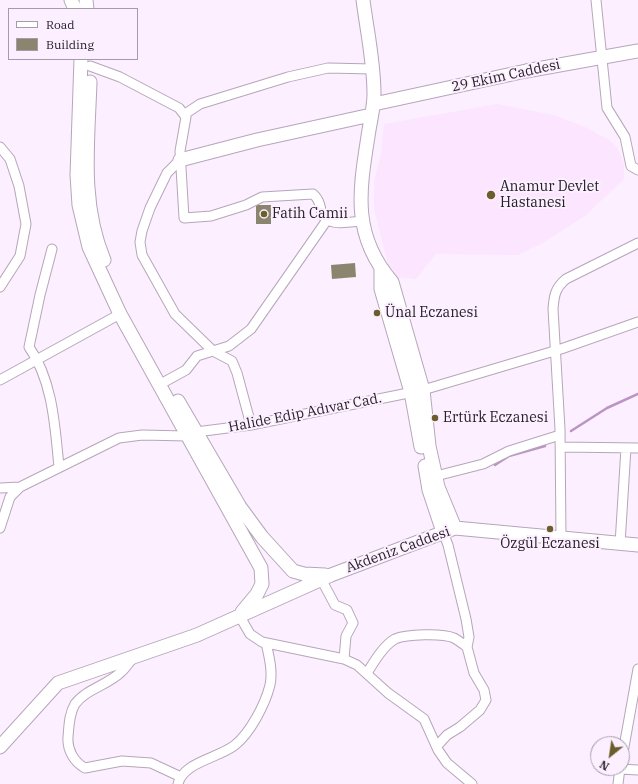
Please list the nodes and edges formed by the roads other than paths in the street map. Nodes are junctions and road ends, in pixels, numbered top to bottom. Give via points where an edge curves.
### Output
1 (363, 0) edge
2 (596, 0) edge
3 (638, 51) edge
4 (601, 57) junction
5 (87, 61) edge
6 (373, 69) junction
7 (372, 110) junction
8 (185, 114) junction
9 (0, 147) edge
10 (180, 160) junction
11 (638, 170) edge
12 (326, 220) junction
13 (362, 221) junction
14 (638, 243) edge
15 (52, 249) dead end
16 (0, 287) edge
17 (120, 314) junction
18 (638, 322) edge
19 (213, 350) junction
20 (556, 351) junction
21 (39, 360) junction
22 (0, 380) edge
23 (166, 381) junction
24 (417, 391) junction
25 (251, 425) junction
26 (191, 434) junction
27 (560, 435) junction
28 (560, 447) junction
29 (626, 448) junction
30 (638, 448) edge
31 (59, 467) junction
32 (436, 476) junction
33 (20, 487) junction
34 (0, 488) edge
35 (0, 528) edge
36 (449, 530) junction
37 (561, 537) junction
38 (620, 544) junction
39 (638, 545) edge
40 (326, 577) junction
41 (239, 615) junction
42 (266, 643) junction
43 (467, 647) junction
44 (134, 657) junction
45 (344, 659) junction
46 (638, 669) edge
47 (367, 673) junction
48 (636, 698) edge
49 (627, 736) edge
50 (437, 746) junction
51 (0, 747) edge
52 (180, 780) edge
53 (472, 784) edge

1 - 6 street
2 - 4 street
3 - 4 street, 29 Ekim Caddesi
4 - 7 street, 29 Ekim Caddesi
4 - 11 street via 607,108 625,137 631,166
5 - 8 street via 179,108
5 - 17 street via 77,175 79,205 89,247
5 - 23 street via 87,173 92,225 117,291
6 - 7 street
6 - 8 street via 328,68 200,104
7 - 10 street, 29 Ekim Caddesi
7 - 13 street via 361,182
8 - 10 street
9 - 16 street via 10,159 19,186 26,224 20,256
10 - 12 street via 184,218 211,216 262,197 313,194 317,197
10 - 19 street via 167,173 150,208 140,242 142,255 175,314
12 - 13 street via 334,223
12 - 19 street via 252,329 229,346
13 - 24 street via 381,270 381,288
14 - 20 street via 566,279 559,285 555,292 553,309
15 - 21 street via 30,347
17 - 21 street
17 - 26 street
18 - 20 street, Halide Edip Adıvar Cad.
19 - 23 street via 197,356 186,370
19 - 25 street via 232,362 238,373
20 - 24 street, Halide Edip Adıvar Cad.
20 - 27 street
21 - 22 street
21 - 31 street via 53,411
23 - 26 street
24 - 25 street, Halide Edip Adıvar Cad.
24 - 32 street
24 - 36 street via 429,490
25 - 26 street, Halide Edip Adıvar Cad.
26 - 31 street, Halide Edip Adıvar Cad. via 119,438
26 - 40 street via 240,507 285,564 293,571
26 - 41 street via 260,568 262,584
27 - 28 street
27 - 32 street via 509,451 482,464
28 - 29 street
28 - 37 street
29 - 30 street
29 - 38 street
31 - 33 street, Halide Edip Adıvar Cad.
32 - 36 street
33 - 34 street
33 - 35 street, Halide Edip Adıvar Cad. via 10,497
36 - 37 street, Akdeniz Caddesi
36 - 40 street, Akdeniz Caddesi
36 - 43 street via 450,551 469,637
37 - 38 street, Akdeniz Caddesi
38 - 39 street, Akdeniz Caddesi
40 - 41 street, Akdeniz Caddesi
40 - 45 street via 335,605 347,610 353,623 346,636
41 - 42 street via 250,634
41 - 44 street, Akdeniz Caddesi via 197,635
42 - 45 street
42 - 52 street via 271,664 270,685 249,731 234,746 183,773
43 - 47 street via 453,638 436,635 404,636 394,640 377,657
43 - 50 street via 474,673 484,690 486,700 480,710 447,735
44 - 51 street, Akdeniz Caddesi via 58,683
44 - 52 street via 121,673 75,705 70,718 68,742 71,753 79,765 85,768 122,761 151,763
45 - 47 street via 358,665
46 - 48 street
47 - 50 street via 388,693 424,719
48 - 49 street
50 - 53 street via 447,763

